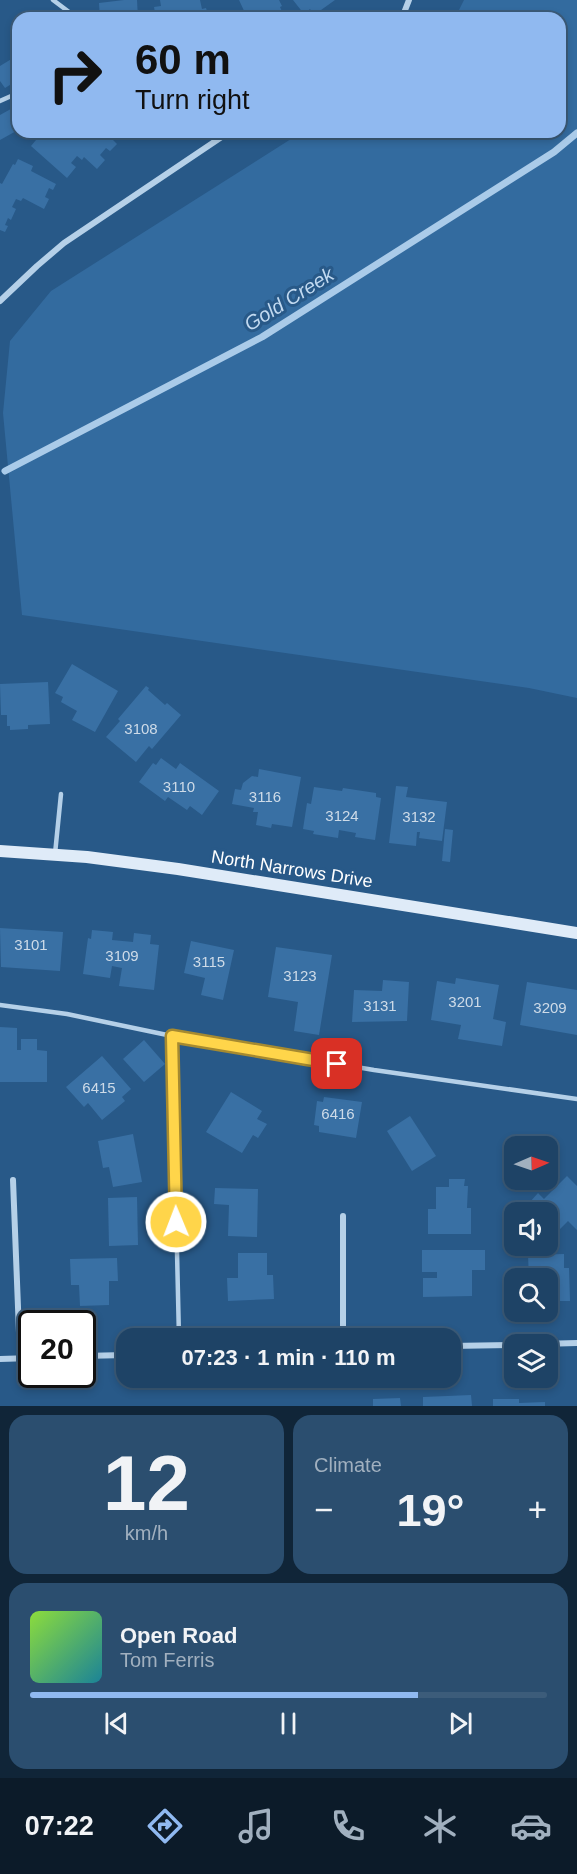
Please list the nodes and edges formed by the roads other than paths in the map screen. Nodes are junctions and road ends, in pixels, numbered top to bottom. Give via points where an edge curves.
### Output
1 (53, 0) edge
2 (69, 12) edge
3 (220, 138) edge
4 (0, 301) edge
5 (61, 794) dead end
6 (0, 851) edge
7 (55, 854) junction
8 (577, 933) edge
9 (0, 1005) edge
10 (172, 1036) junction
11 (577, 1100) edge
12 (13, 1180) dead end
13 (343, 1216) dead end
14 (18, 1310) edge
15 (179, 1328) edge
16 (343, 1328) edge
17 (577, 1343) edge
18 (558, 1344) edge
19 (504, 1345) edge
20 (461, 1346) edge
21 (116, 1355) edge
22 (96, 1356) edge
23 (18, 1358) edge
24 (0, 1359) edge

1 - 2 lane
3 - 4 street via 64,243
5 - 7 lane
6 - 7 street, North Narrows Drive
7 - 8 street, North Narrows Drive via 178,869
9 - 10 lane via 67,1014
10 - 11 lane
10 - 15 lane
12 - 14 street
13 - 16 street
17 - 18 street
19 - 20 street
21 - 22 street
23 - 24 street

